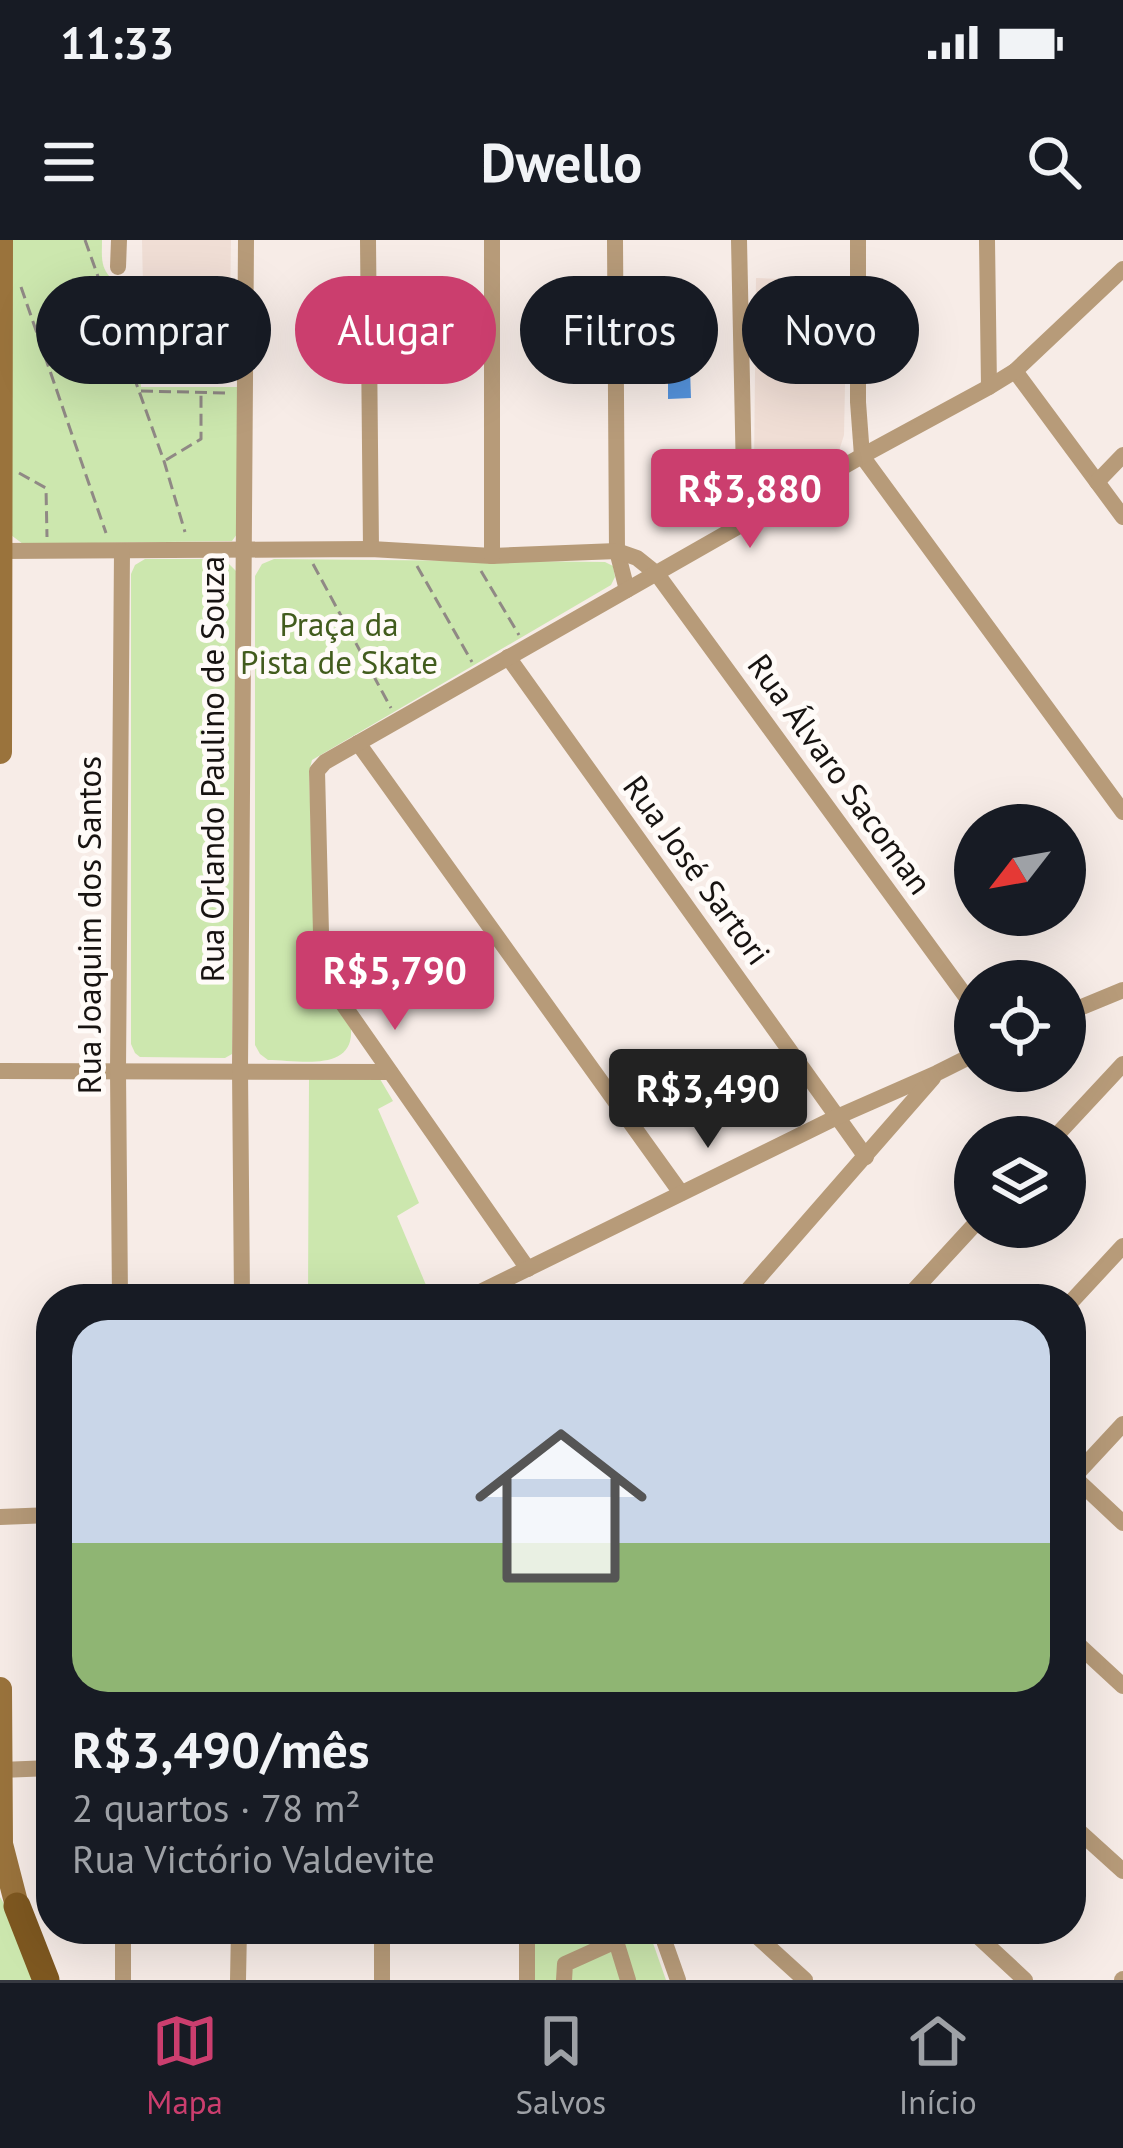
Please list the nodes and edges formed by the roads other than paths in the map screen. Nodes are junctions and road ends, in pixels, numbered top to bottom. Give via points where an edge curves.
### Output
1 (1, 240) edge
2 (118, 240) edge
3 (246, 240) edge
4 (368, 240) edge
5 (493, 240) edge
6 (615, 240) edge
7 (740, 240) edge
8 (858, 240) edge
9 (987, 240) edge
10 (118, 267) dead end
11 (1123, 269) edge
12 (7, 276) edge
13 (1016, 371) junction
14 (989, 387) junction
15 (1123, 455) edge
16 (862, 456) junction
17 (1, 464) edge
18 (1097, 482) junction
19 (1123, 517) edge
20 (745, 524) junction
21 (370, 549) junction
22 (1, 551) edge
23 (117, 551) junction
24 (244, 551) junction
25 (616, 551) junction
26 (492, 556) junction
27 (657, 574) junction
28 (627, 590) junction
29 (508, 657) junction
30 (1, 669) edge
31 (358, 743) junction
32 (0, 752) edge
33 (1123, 812) edge
34 (954, 980) edge
35 (1123, 990) edge
36 (1086, 1005) edge
37 (954, 1064) edge
38 (1123, 1064) edge
39 (240, 1070) junction
40 (0, 1071) edge
41 (118, 1071) junction
42 (390, 1072) junction
43 (937, 1073) junction
44 (1075, 1116) edge
45 (837, 1118) junction
46 (866, 1157) junction
47 (681, 1193) junction
48 (1123, 1246) edge
49 (954, 1247) edge
50 (528, 1269) junction
51 (120, 1284) edge
52 (242, 1284) edge
53 (497, 1284) edge
54 (753, 1284) edge
55 (920, 1284) edge
56 (1086, 1286) edge
57 (1123, 1424) edge
58 (1086, 1464) edge
59 (1086, 1491) edge
60 (36, 1516) edge
61 (0, 1517) edge
62 (1123, 1523) edge
63 (1086, 1652) edge
64 (1123, 1686) edge
65 (0, 1689) edge
66 (36, 1768) edge
67 (1, 1769) edge
68 (1086, 1838) edge
69 (1123, 1871) edge
70 (0, 1880) edge
71 (17, 1906) junction
72 (123, 1944) edge
73 (239, 1944) edge
74 (382, 1944) edge
75 (527, 1944) edge
76 (609, 1944) edge
77 (617, 1944) edge
78 (666, 1944) edge
79 (765, 1944) edge
80 (986, 1944) edge
81 (46, 1980) edge
82 (123, 1980) edge
83 (238, 1980) edge
84 (382, 1980) edge
85 (527, 1980) edge
86 (564, 1980) edge
87 (628, 1980) edge
88 (678, 1980) edge
89 (805, 1980) edge
90 (1025, 1980) edge

1 - 12 street
2 - 10 street
3 - 24 street, Rua Orlando Paulino de Souza
4 - 21 street
5 - 26 street
6 - 25 street
7 - 20 street
8 - 16 street
9 - 14 street
11 - 13 street
12 - 17 street
13 - 14 street
13 - 18 street
14 - 16 street
15 - 18 street
16 - 20 street
16 - 33 street
17 - 22 street
18 - 19 street
20 - 27 street
21 - 24 street
21 - 26 street
22 - 23 street
22 - 30 street
23 - 24 street
23 - 41 street, Rua Joaquim dos Santos
24 - 39 street, Rua Orlando Paulino de Souza
25 - 26 street
25 - 27 street
25 - 28 street
27 - 28 street
27 - 34 street, Rua Álvaro Sacoman
28 - 29 street
29 - 31 street
29 - 45 street, Rua José Sartori
30 - 32 street
31 - 42 street via 325,762 316,778 322,974
31 - 47 street
35 - 36 street
37 - 43 street
38 - 44 street
39 - 41 street
39 - 42 street
39 - 52 street, Rua Orlando Paulino de Souza
40 - 41 street
41 - 51 street, Rua Joaquim dos Santos
42 - 50 street
43 - 45 street
43 - 46 street
45 - 46 street, Rua José Sartori
45 - 47 street
46 - 54 street
47 - 50 street
48 - 56 street
49 - 55 street
50 - 53 street
57 - 58 street
59 - 62 street
60 - 61 street
63 - 64 street
65 - 67 street
66 - 67 street
67 - 71 street via 1,1844
68 - 69 street
70 - 71 street
71 - 81 main road
72 - 82 street
73 - 83 street
74 - 84 street
75 - 85 street
76 - 86 street via 565,1964
77 - 87 street
78 - 88 street
79 - 89 street
80 - 90 street

